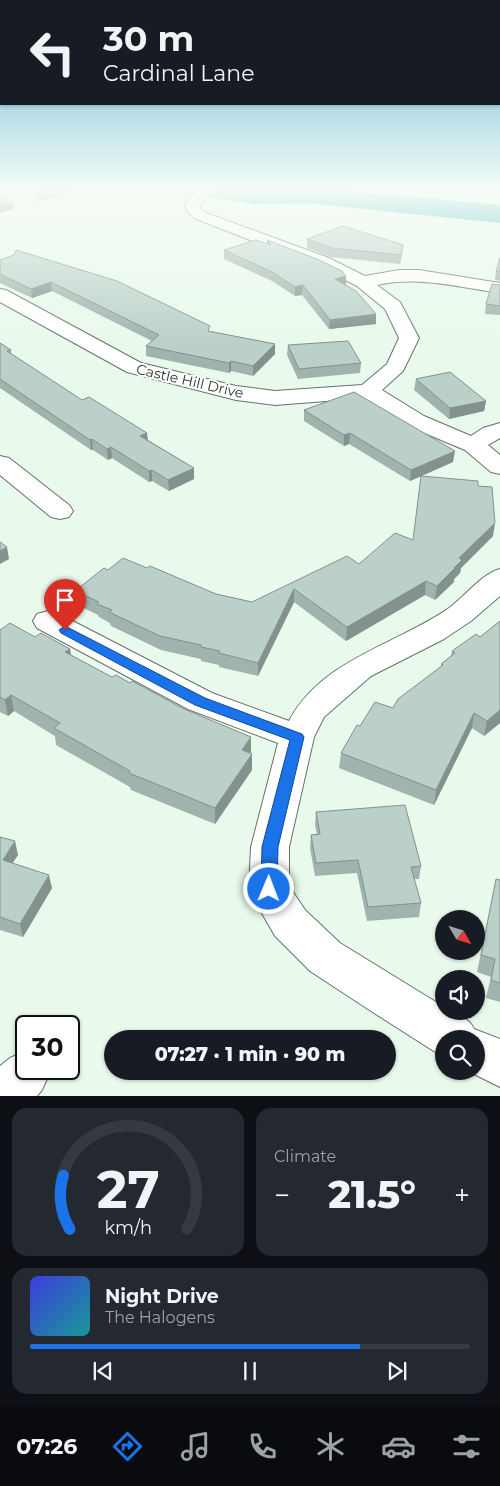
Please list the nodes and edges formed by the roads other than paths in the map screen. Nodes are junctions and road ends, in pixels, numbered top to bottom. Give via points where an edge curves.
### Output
1 (268, 241) edge
2 (363, 282) junction
3 (500, 288) edge
4 (0, 294) edge
5 (368, 391) junction
6 (500, 430) edge
7 (473, 445) junction
8 (0, 463) edge
9 (500, 468) edge
10 (60, 511) dead end
11 (500, 578) edge
12 (48, 621) dead end
13 (297, 737) junction
14 (441, 1030) edge
15 (485, 1056) edge
16 (500, 1064) edge

1 - 2 street via 323,262
2 - 3 street via 399,274
2 - 5 street via 393,306 409,338 396,367
4 - 5 street, Castle Hill Drive via 134,368 236,393 275,398
5 - 7 street via 416,421
6 - 7 street
7 - 9 street
8 - 10 street
11 - 13 street via 460,614 433,632 360,668 311,710
12 - 13 street via 200,702
13 - 14 street via 270,847 269,889 290,924 325,957
15 - 16 street

